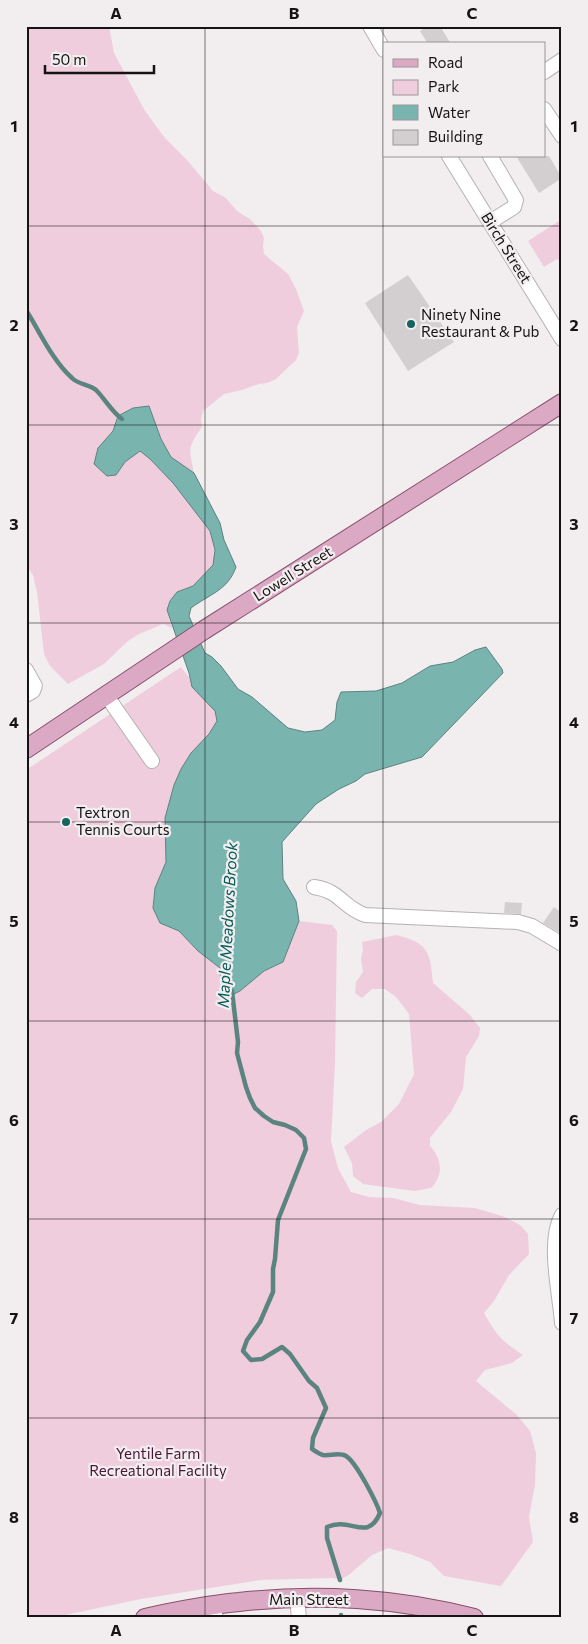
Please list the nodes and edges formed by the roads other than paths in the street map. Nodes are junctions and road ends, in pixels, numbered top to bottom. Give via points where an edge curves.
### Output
1 (370, 26) edge
2 (383, 48) edge
3 (562, 60) edge
4 (546, 71) edge
5 (546, 112) edge
6 (562, 136) edge
7 (451, 158) edge
8 (491, 158) edge
9 (490, 222) junction
10 (562, 339) edge
11 (562, 403) edge
12 (26, 670) edge
13 (26, 695) edge
14 (106, 695) junction
15 (26, 749) edge
16 (152, 761) dead end
17 (314, 887) dead end
18 (562, 944) edge
19 (562, 1215) edge
20 (562, 1323) edge
21 (297, 1598) junction
22 (214, 1612) edge
23 (145, 1618) edge
24 (299, 1618) edge
25 (474, 1618) edge

1 - 2 street
3 - 4 street
5 - 6 street
7 - 9 street, Birch Street
8 - 9 street via 516,200 514,207
9 - 10 street, Birch Street
11 - 14 main road, Lowell Street
12 - 13 street via 35,686 34,691
14 - 15 main road, Lowell Street
14 - 16 street
17 - 18 street via 332,892 350,908 365,915 518,922 532,926
19 - 20 street via 554,1247
21 - 22 main road, Main Street via 241,1601
21 - 24 street
21 - 25 main road, Main Street via 385,1602
22 - 23 main road, Main Street

